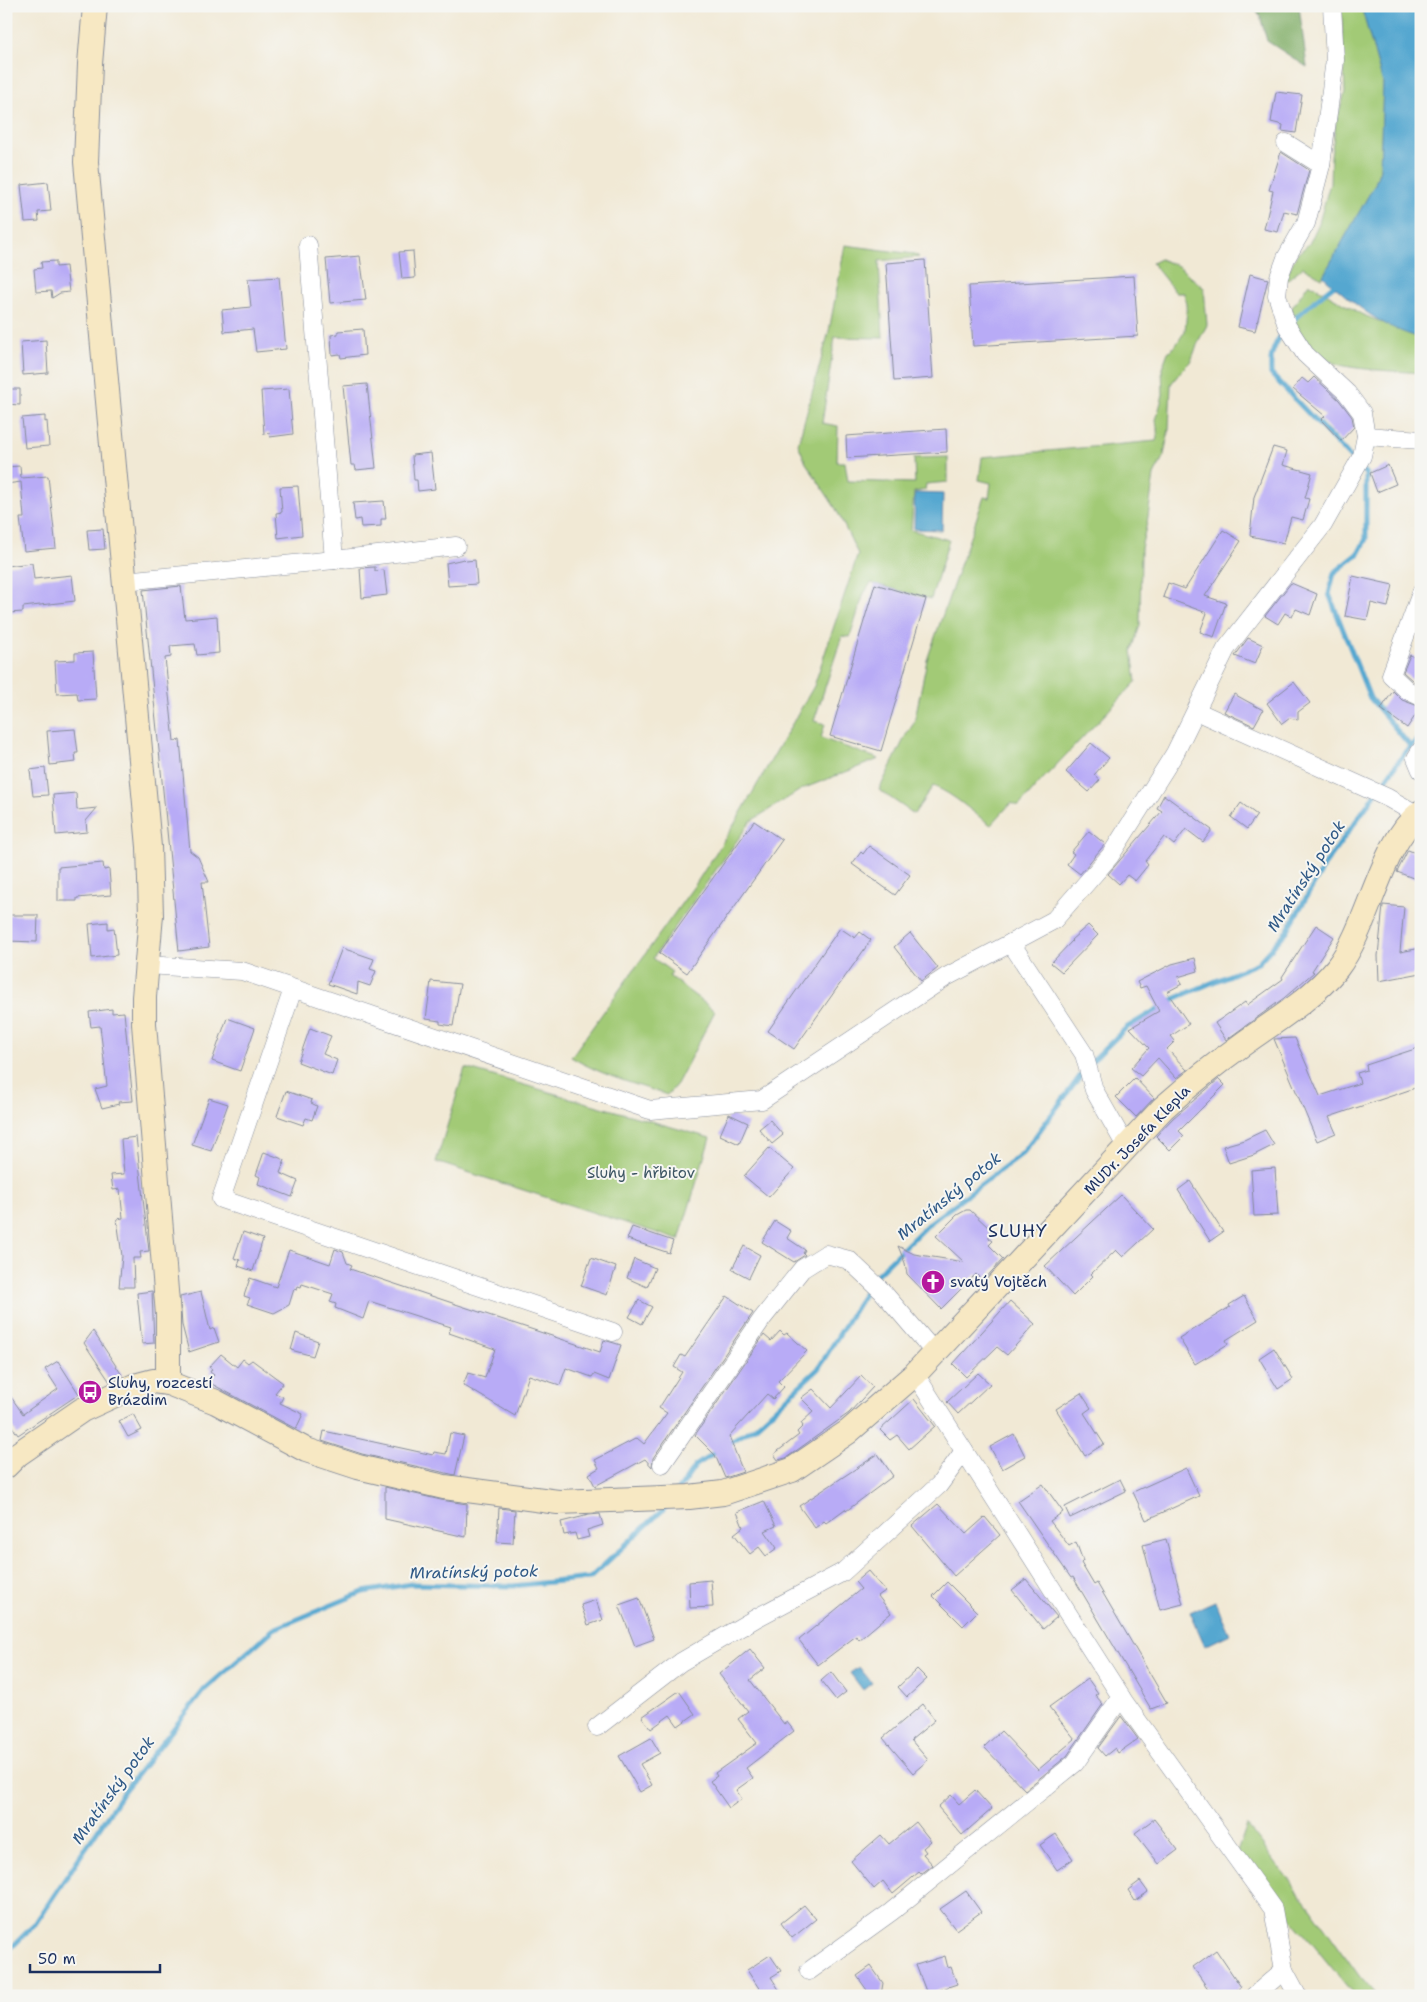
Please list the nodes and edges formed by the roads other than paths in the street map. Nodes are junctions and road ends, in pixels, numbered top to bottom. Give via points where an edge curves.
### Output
1 (95, 6) edge
2 (1332, 6) edge
3 (1286, 143) dead end
4 (1321, 164) junction
5 (308, 245) dead end
6 (1366, 436) junction
7 (1421, 440) edge
8 (456, 546) dead end
9 (334, 560) junction
10 (124, 581) junction
11 (1421, 593) edge
12 (1421, 697) edge
13 (1196, 711) junction
14 (1421, 750) edge
15 (1421, 770) edge
16 (1419, 814) edge
17 (1011, 943) junction
18 (147, 965) junction
19 (293, 989) junction
20 (1126, 1148) junction
21 (613, 1332) dead end
22 (935, 1353) junction
23 (915, 1374) junction
24 (168, 1383) junction
25 (964, 1451) junction
26 (662, 1464) dead end
27 (6, 1466) edge
28 (1121, 1697) junction
29 (597, 1727) dead end
30 (1284, 1970) junction
31 (809, 1971) dead end
32 (1254, 1996) edge
33 (1298, 1996) edge

1 - 10 street via 86,162
2 - 4 street via 1335,60
3 - 4 street
4 - 6 street via 1306,223 1286,258 1277,295 1287,326 1305,354 1347,393 1362,413
5 - 9 street
6 - 7 street
6 - 13 street via 1362,456 1323,524 1226,649
8 - 9 street
9 - 10 street
10 - 18 street via 149,847 151,915
11 - 12 street via 1391,675 1407,690
13 - 16 street
13 - 17 street via 1175,753 1110,856 1054,920
14 - 15 street via 1416,758
16 - 20 street, MUDr. Josefa Klepla via 1396,841 1356,937 1337,968 1305,999 1208,1068
17 - 19 street via 946,978 762,1100 650,1110
17 - 20 street via 1084,1054 1094,1090
18 - 19 street via 242,971
18 - 24 street via 144,1024 168,1315
19 - 21 street via 221,1199
20 - 22 street, MUDr. Josefa Klepla
22 - 23 street, MUDr. Josefa Klepla
22 - 26 street via 882,1291 849,1260 826,1254 802,1269 762,1319
23 - 24 street, MUDr. Josefa Klepla via 848,1432 792,1470 723,1493 558,1502 444,1487 358,1467 306,1450 216,1402
23 - 25 street
24 - 27 street via 153,1381 134,1386 82,1410 18,1454
25 - 28 street
25 - 29 street via 938,1485 843,1572 681,1662
28 - 30 street via 1273,1909
28 - 31 street via 1075,1763 891,1912
30 - 32 street
30 - 33 street

